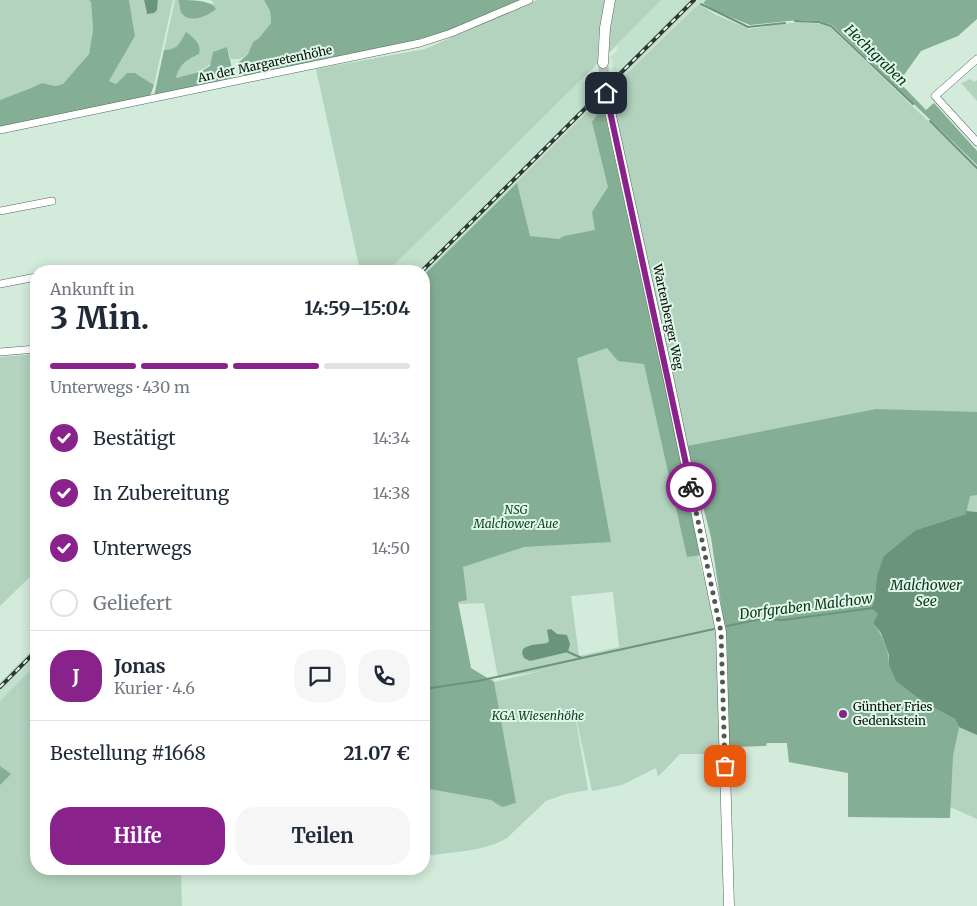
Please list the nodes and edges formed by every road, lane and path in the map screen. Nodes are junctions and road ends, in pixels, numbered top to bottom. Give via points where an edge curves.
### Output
1 (529, 0) edge
2 (610, 0) edge
3 (977, 59) edge
4 (603, 63) tunnel mouth
5 (606, 93) tunnel mouth
6 (0, 130) edge
7 (977, 142) edge
8 (52, 201) dead end
9 (0, 211) edge
10 (30, 278) edge
11 (0, 284) edge
12 (30, 350) edge
13 (0, 352) edge
14 (728, 906) edge

1 - 6 street, An der Margaretenhöhe via 451,33 420,42
2 - 4 main road
3 - 7 street via 936,96
5 - 14 main road, Wartenberger Weg via 721,632
8 - 9 street
10 - 11 street
12 - 13 street

